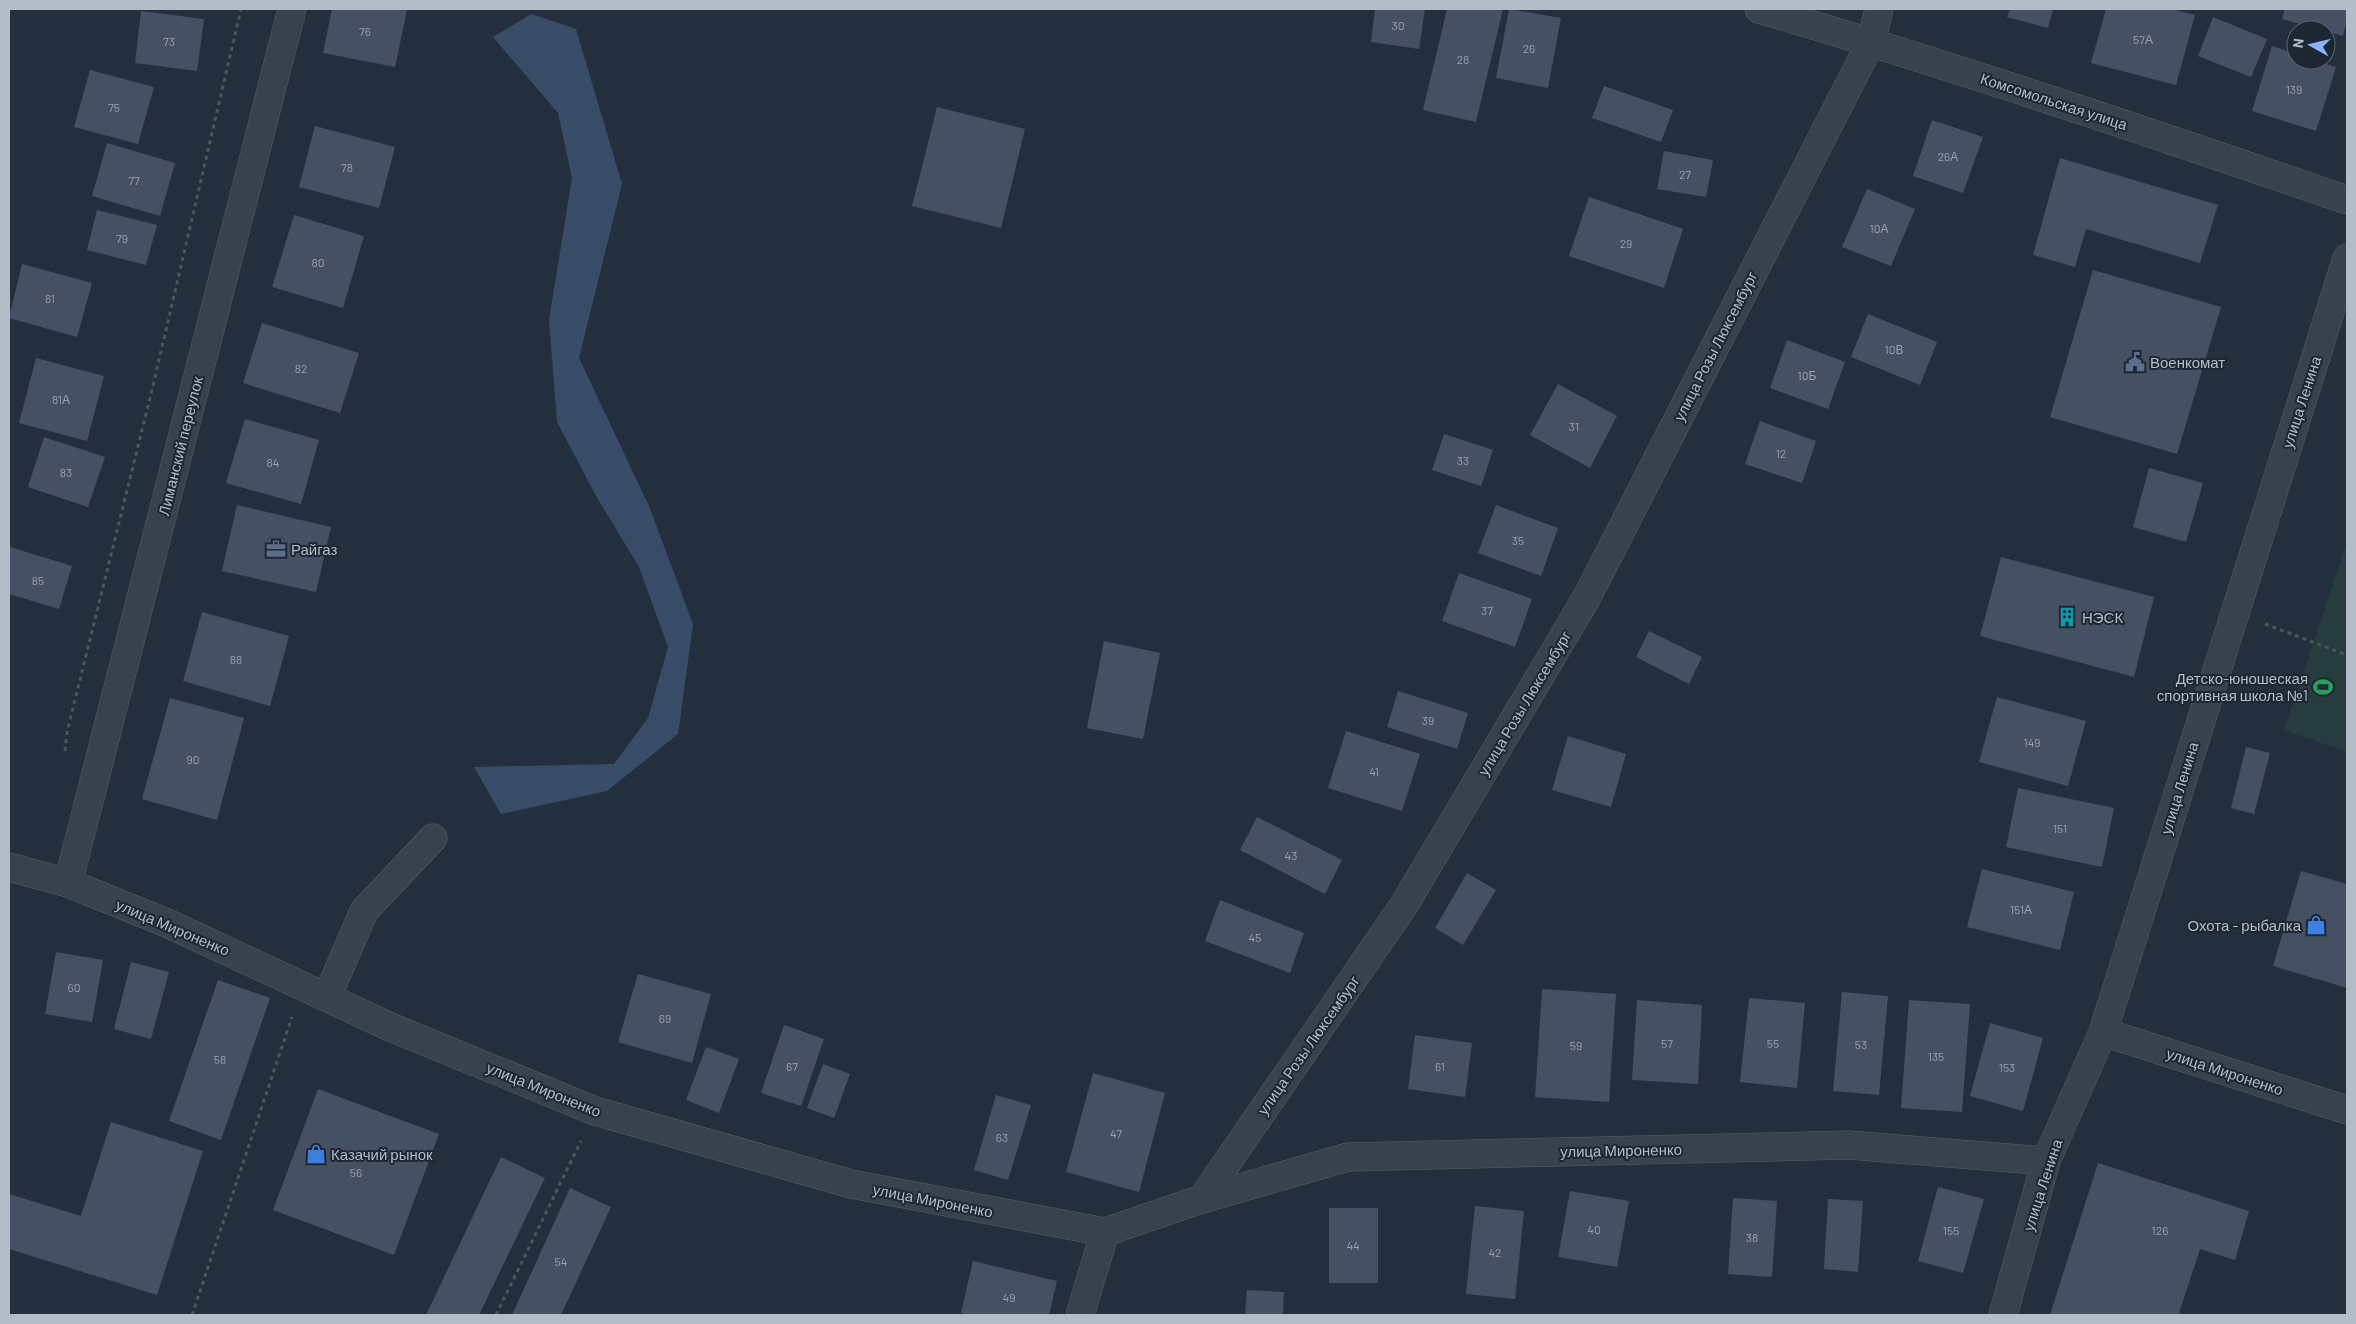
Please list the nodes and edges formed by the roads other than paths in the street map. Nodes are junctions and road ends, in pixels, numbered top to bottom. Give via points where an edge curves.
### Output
1 (292, 9) edge
2 (1760, 9) edge
3 (1880, 9) edge
4 (1871, 42) junction
5 (2347, 200) edge
6 (2347, 258) edge
7 (433, 838) dead end
8 (9, 867) edge
9 (68, 883) junction
10 (328, 997) junction
11 (2102, 1032) junction
12 (2347, 1110) edge
13 (2046, 1161) junction
14 (1202, 1199) junction
15 (1105, 1232) junction
16 (1080, 1315) edge
17 (2003, 1315) edge

1 - 9 street, Лиманский переулок
2 - 4 street, Комсомольская улица
3 - 4 street, улица Розы Люксембург
4 - 5 street, Комсомольская улица
4 - 14 street, улица Розы Люксембург via 1587,597 1404,905
6 - 11 street, улица Ленина
7 - 10 street via 364,911
8 - 9 street, улица Мироненко
9 - 10 street, улица Мироненко via 168,923
10 - 15 street, улица Мироненко via 388,1026 595,1111 851,1184
11 - 12 street, улица Мироненко
11 - 13 street, улица Ленина
13 - 14 street, улица Мироненко via 1849,1145 1348,1157
13 - 17 street, улица Ленина
14 - 15 street
15 - 16 street

